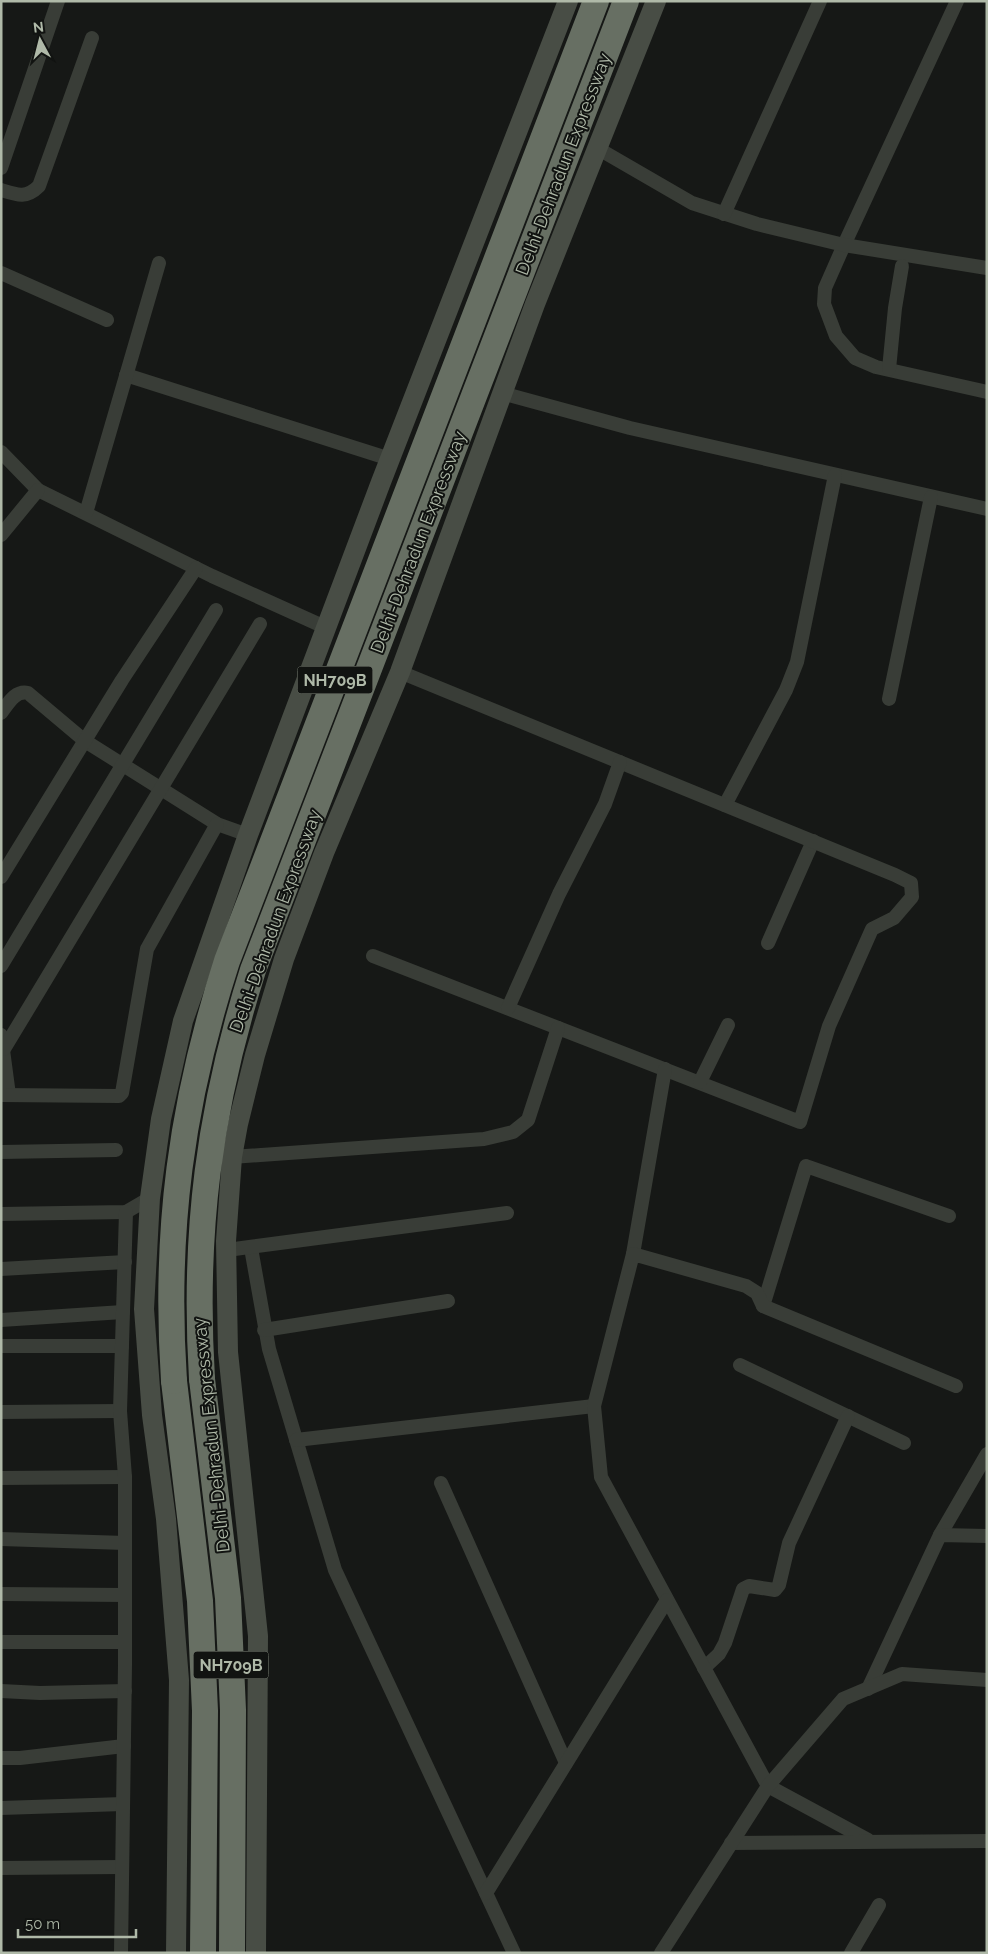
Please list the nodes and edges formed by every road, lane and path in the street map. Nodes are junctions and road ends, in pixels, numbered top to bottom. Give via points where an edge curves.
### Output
1 (58, 1) edge
2 (568, 1) edge
3 (596, 1) edge
4 (626, 1) edge
5 (656, 1) edge
6 (820, 1) edge
7 (957, 1) edge
8 (92, 38) dead end
9 (597, 148) junction
10 (1, 168) edge
11 (1, 190) edge
12 (724, 214) junction
13 (844, 245) junction
14 (159, 263) dead end
15 (986, 265) edge
16 (902, 266) dead end
17 (1, 273) edge
18 (107, 320) dead end
19 (889, 369) junction
20 (126, 374) junction
21 (987, 392) edge
22 (502, 393) junction
23 (1, 452) edge
24 (390, 459) junction
25 (835, 475) junction
26 (38, 490) junction
27 (931, 497) junction
28 (987, 509) edge
29 (86, 513) junction
30 (1, 535) edge
31 (196, 568) junction
32 (216, 610) dead end
33 (260, 624) dead end
34 (327, 628) junction
35 (400, 672) junction
36 (888, 699) dead end
37 (1, 713) edge
38 (86, 741) junction
39 (620, 762) junction
40 (124, 765) junction
41 (162, 789) junction
42 (725, 805) junction
43 (217, 824) junction
44 (248, 835) junction
45 (813, 841) junction
46 (1, 877) edge
47 (768, 943) dead end
48 (373, 956) dead end
49 (1, 966) edge
50 (508, 1008) junction
51 (728, 1024) dead end
52 (558, 1028) junction
53 (1, 1035) edge
54 (4, 1049) junction
55 (665, 1069) junction
56 (700, 1082) junction
57 (5, 1095) edge
58 (116, 1150) dead end
59 (1, 1152) edge
60 (232, 1157) junction
61 (150, 1198) junction
62 (126, 1212) junction
63 (506, 1213) dead end
64 (1, 1214) edge
65 (949, 1216) dead end
66 (251, 1248) junction
67 (226, 1250) junction
68 (633, 1254) junction
69 (125, 1262) junction
70 (1, 1269) edge
71 (448, 1300) dead end
72 (763, 1306) junction
73 (123, 1312) junction
74 (1, 1320) edge
75 (264, 1330) junction
76 (1, 1346) edge
77 (122, 1346) junction
78 (740, 1365) dead end
79 (956, 1386) dead end
80 (594, 1406) junction
81 (120, 1411) junction
82 (1, 1412) edge
83 (848, 1416) junction
84 (296, 1440) junction
85 (904, 1443) dead end
86 (987, 1454) edge
87 (125, 1477) junction
88 (1, 1478) edge
89 (442, 1483) dead end
90 (940, 1535) junction
91 (987, 1536) edge
92 (1, 1539) edge
93 (125, 1543) junction
94 (1, 1594) edge
95 (125, 1595) junction
96 (667, 1600) junction
97 (1, 1642) edge
98 (125, 1642) junction
99 (704, 1668) junction
100 (987, 1680) edge
101 (868, 1689) junction
102 (1, 1691) edge
103 (124, 1692) junction
104 (124, 1746) junction
105 (1, 1758) edge
106 (566, 1764) junction
107 (768, 1786) junction
108 (123, 1804) junction
109 (1, 1808) edge
110 (868, 1840) junction
111 (987, 1841) edge
112 (731, 1843) junction
113 (121, 1867) junction
114 (1, 1868) edge
115 (486, 1893) junction
116 (879, 1904) dead end
117 (120, 1953) edge
118 (176, 1953) edge
119 (204, 1953) edge
120 (232, 1953) edge
121 (256, 1953) edge
122 (514, 1953) edge
123 (661, 1953) edge
124 (851, 1953) edge

1 - 10 street
2 - 24 street
3 - 119 highway, Delhi-Dehradun Expressway / NH709B, bridge via 227,961 188,1105 174,1209 171,1329 174,1381 200,1601 205,1710
4 - 120 highway, Delhi-Dehradun Expressway / NH709B, bridge via 253,970 228,1054 216,1110 203,1202 199,1317 202,1379 228,1598 233,1710
5 - 9 street
6 - 12 street
7 - 13 street
8 - 11 street via 39,186 32,193 20,196
9 - 12 street via 692,203
9 - 22 street
12 - 13 street
13 - 15 street
13 - 19 street via 825,288 824,304 828,318 836,336 855,358
14 - 20 street
16 - 19 street
17 - 18 street
19 - 21 street
20 - 24 street
20 - 29 street
22 - 25 street via 630,428
22 - 35 street
23 - 26 street
24 - 34 street
25 - 27 street
25 - 42 street via 797,662 786,690
26 - 29 street
26 - 30 street
27 - 28 street
27 - 36 street
29 - 31 street
31 - 34 street
31 - 38 street
32 - 40 street
33 - 41 street
34 - 35 street
34 - 44 street
35 - 39 street
35 - 60 street via 284,959 255,1055
37 - 38 street via 17,694 28,693
38 - 40 street
38 - 46 street
39 - 42 street
39 - 50 street via 605,804 559,894
40 - 41 street
40 - 49 street
41 - 43 street
41 - 54 street
42 - 45 street
43 - 44 street
43 - 57 street via 147,949 122,1093 119,1096
44 - 61 street via 183,1021 161,1119
45 - 47 street
45 - 56 street via 911,883 912,897 894,918 872,930 829,1026 800,1122
48 - 50 street
50 - 52 street
51 - 56 street
52 - 55 street
52 - 60 street via 528,1120 514,1132 484,1138
53 - 54 street
54 - 57 street
55 - 56 street
55 - 68 street
58 - 59 street
60 - 67 street
61 - 62 street
61 - 118 street via 144,1309 179,1680
62 - 64 street
62 - 69 street
63 - 66 street
65 - 72 street via 806,1166
66 - 67 street
66 - 75 street
67 - 121 street via 228,1352 258,1636
68 - 72 street via 746,1286 757,1293
68 - 80 street
69 - 70 street
69 - 73 street
71 - 75 street
72 - 79 street
73 - 74 street
73 - 77 street
75 - 84 street
76 - 77 street
77 - 81 street
78 - 83 street
80 - 84 street
80 - 96 street via 600,1477
81 - 82 street
81 - 87 street
83 - 85 street
83 - 99 street via 789,1543 778,1585 775,1590 749,1586 742,1589 725,1643
84 - 115 street via 335,1570
86 - 90 street
87 - 88 street
87 - 93 street
89 - 106 street
90 - 91 street
90 - 101 street
92 - 93 street
93 - 95 street
94 - 95 street
95 - 98 street
96 - 99 street
96 - 106 street
97 - 98 street
98 - 103 street
99 - 107 street
100 - 101 street via 902,1674
101 - 107 street via 843,1699
102 - 103 street
103 - 104 street
104 - 105 street
104 - 108 street
106 - 115 street
107 - 110 street
107 - 112 street
108 - 109 street
108 - 113 street
110 - 111 street
110 - 112 street
112 - 123 street
113 - 114 street
113 - 117 street
115 - 122 street
116 - 124 street

